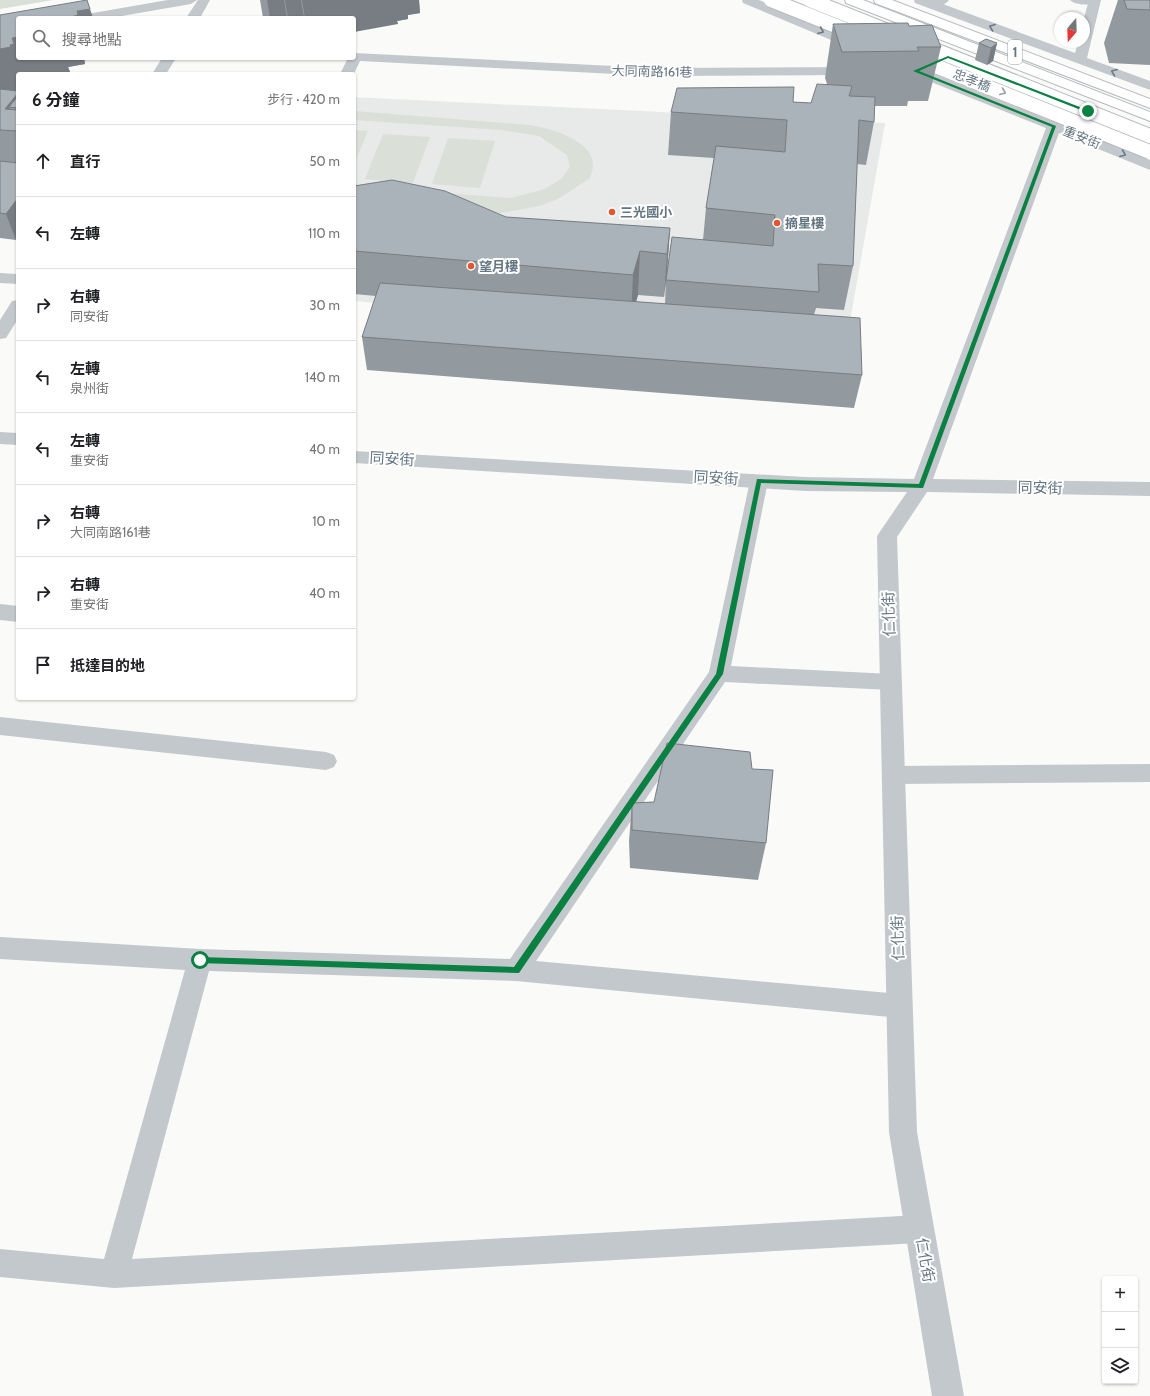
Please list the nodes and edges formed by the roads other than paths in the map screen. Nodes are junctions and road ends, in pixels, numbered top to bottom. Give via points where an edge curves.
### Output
1 (191, 0) edge
2 (204, 0) edge
3 (748, 0) edge
4 (771, 0) edge
5 (805, 0) edge
6 (810, 0) edge
7 (851, 0) edge
8 (859, 0) edge
9 (880, 0) edge
10 (902, 0) edge
11 (1076, 0) edge
12 (1095, 0) edge
13 (931, 1) edge
14 (99, 16) edge
15 (195, 16) edge
16 (956, 29) junction
17 (873, 47) joint
18 (948, 57) junction
19 (356, 58) edge
20 (168, 60) edge
21 (353, 60) edge
22 (1080, 60) junction
23 (894, 61) joint
24 (868, 71) edge
25 (915, 71) junction
26 (160, 72) edge
27 (347, 72) edge
28 (1150, 86) edge
29 (1150, 104) edge
30 (1150, 114) edge
31 (1150, 117) edge
32 (1054, 126) junction
33 (1150, 136) edge
34 (1150, 152) edge
35 (1150, 165) edge
36 (0, 278) edge
37 (16, 279) edge
38 (16, 308) edge
39 (0, 334) edge
40 (0, 438) edge
41 (16, 439) edge
42 (356, 457) edge
43 (759, 481) junction
44 (921, 486) junction
45 (1150, 489) edge
46 (0, 612) edge
47 (16, 614) edge
48 (720, 674) junction
49 (891, 682) junction
50 (0, 726) edge
51 (326, 761) dead end
52 (1150, 773) edge
53 (894, 775) junction
54 (0, 948) edge
55 (200, 960) junction
56 (516, 970) junction
57 (900, 1006) junction
58 (919, 1229) junction
59 (0, 1263) edge
60 (114, 1274) junction
61 (948, 1396) edge

1 - 14 street
2 - 15 street
3 -> 17 street
4 - 17 main road, bridge
5 - 18 street, 重安街
6 - 33 main road, 1, bridge
7 - 31 main road, 1
8 - 30 street
9 - 16 main road, 1
10 - 16 street via 923,8
11 - 12 lane
12 - 22 street
22 -> 13 street
16 - 29 main road, 1
18 - 25 lane
18 - 33 street, 重安街
19 - 24 lane, 大同南路161巷 via 654,72
20 - 26 street
21 - 27 lane
28 -> 22 street
23 - 25 street, 重安街
23 -> 34 main road, 忠孝橋, bridge
25 - 32 street, 重安街
32 -> 35 street, 重安街
32 - 44 street, 仁化街
36 - 37 lane
38 - 39 street
40 - 41 street
42 - 43 street, 同安街
43 - 44 street, 同安街
43 - 48 lane
44 - 45 street, 同安街
44 - 49 street, 仁化街 via 887,536
46 - 47 lane
48 - 49 lane
48 - 56 lane
49 - 53 street, 仁化街
50 - 51 lane
52 - 53 lane
53 - 57 street, 仁化街
54 - 55 lane
55 - 56 lane
55 - 60 lane
56 - 57 lane
57 - 58 street, 仁化街 via 903,1132
58 - 60 lane
58 - 61 street, 仁化街
59 - 60 lane

